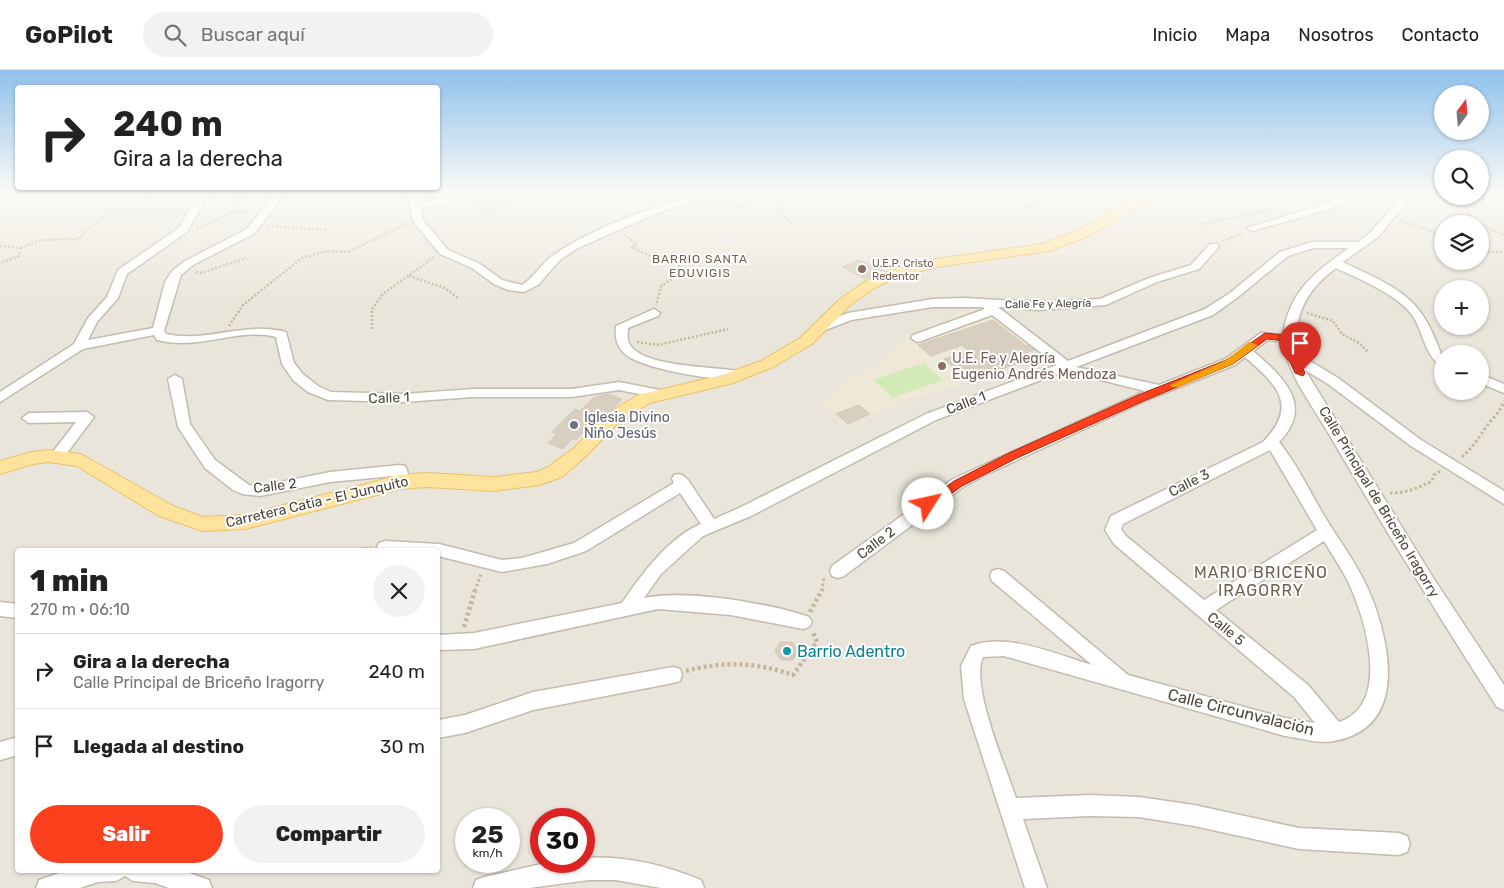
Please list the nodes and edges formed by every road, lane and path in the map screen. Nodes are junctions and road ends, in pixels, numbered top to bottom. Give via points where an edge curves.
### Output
1 (87, 230) edge
2 (183, 230) edge
3 (251, 230) edge
4 (394, 230) edge
5 (426, 230) edge
6 (612, 230) edge
7 (617, 230) edge
8 (1089, 230) edge
9 (1247, 230) edge
10 (1378, 230) edge
11 (1359, 245) junction
12 (0, 246) edge
13 (1214, 246) joint
14 (20, 248) junction
15 (443, 250) junction
16 (1489, 252) edge
17 (1504, 252) edge
18 (247, 258) dead end
19 (1334, 262) junction
20 (0, 263) edge
21 (182, 267) junction
22 (408, 276) junction
23 (459, 299) dead end
24 (990, 307) junction
25 (1296, 310) junction
26 (654, 312) joint
27 (372, 329) dead end
28 (728, 329) dead end
29 (818, 329) junction
30 (158, 331) junction
31 (226, 336) junction
32 (917, 338) dead end
33 (1289, 338) junction
34 (621, 339) junction
35 (79, 346) junction
36 (1434, 350) edge
37 (1246, 351) junction
38 (1368, 352) dead end
39 (1292, 357) junction
40 (1068, 367) junction
41 (739, 375) junction
42 (174, 379) dead end
43 (1489, 382) edge
44 (1504, 389) edge
45 (1161, 391) junction
46 (660, 394) junction
47 (0, 398) edge
48 (1504, 401) edge
49 (1500, 413) junction
50 (1504, 414) edge
51 (28, 418) dead end
52 (1271, 442) junction
53 (56, 457) junction
54 (1452, 465) junction
55 (0, 468) edge
56 (400, 482) junction
57 (1371, 492) junction
58 (1504, 498) edge
59 (711, 527) junction
60 (1113, 530) joint
61 (1326, 532) junction
62 (385, 546) dead end
63 (412, 548) edge
64 (440, 550) edge
65 (486, 562) junction
66 (838, 571) joint
67 (998, 576) dead end
68 (628, 607) junction
69 (0, 609) edge
70 (15, 610) edge
71 (1203, 610) junction
72 (803, 622) junction
73 (461, 642) junction
74 (440, 643) edge
75 (673, 674) joint
76 (1125, 681) junction
77 (1504, 701) edge
78 (440, 729) edge
79 (1335, 732) junction
80 (15, 747) edge
81 (0, 751) edge
82 (1009, 809) junction
83 (1399, 844) dead end
84 (92, 873) edge
85 (158, 873) edge
86 (46, 888) edge
87 (201, 888) edge
88 (484, 888) edge
89 (693, 888) edge
90 (1036, 888) edge

1 - 14 path via 78,239 41,240
2 - 35 street via 122,272 112,298 92,321
3 - 21 street
4 - 31 path via 348,252 339,250 307,256 290,265 236,312
5 - 15 street
6 - 15 street via 564,252 524,289 498,282 476,266
7 - 26 path via 637,244 632,247 654,258 664,256 682,261 672,279 664,281 659,288
8 - 29 main road, Carretera Catia - El Junquito via 1045,248 937,263 890,275 845,302
9 - 13 path
10 - 11 street, Calle Principal de Briceño Iragorry
11 - 19 street, Calle Principal de Briceño Iragorry
11 - 40 street, Calle 1 via 1312,245 1284,254 1209,312
12 - 14 path
13 - 24 street, Calle Fe y Alegría via 1194,267 1102,302
14 - 20 path via 19,256
15 - 22 path
16 - 17 path
18 - 21 path via 200,273
19 - 25 street, Calle Principal de Briceño Iragorry via 1316,277
19 - 36 street via 1386,290 1414,310
21 - 30 street via 171,282
22 - 23 path via 445,288
22 - 27 path via 375,304
24 - 29 street, Calle Fe y Alegría via 951,302 905,307 848,317
24 - 32 street
24 - 40 street
25 - 33 street, Calle Principal de Briceño Iragorry
25 - 38 path via 1333,322 1342,334
26 - 34 street via 622,326
28 - 34 path via 658,344
29 - 41 main road, Carretera Catia - El Junquito via 789,352
30 - 31 street, Calle 1 via 161,337 172,340
30 - 35 street
31 - 46 street, Calle 1 via 266,332 282,335 286,358 298,376 314,389 341,398 572,393 619,386
33 - 37 street, Calle 2 via 1265,336
33 - 39 street, Calle Principal de Briceño Iragorry
34 - 41 street via 633,355 651,363
35 - 47 street
37 - 45 street, Calle 2 via 1230,362
37 - 52 street via 1278,381 1289,402 1288,422
39 - 54 street via 1316,370 1416,443
39 - 57 street, Calle Principal de Briceño Iragorry
40 - 45 street via 1108,380
40 - 59 street, Calle 1 via 930,417
41 - 46 main road, Carretera Catia - El Junquito
42 - 56 street, Calle 2 via 183,424 210,464 238,486 260,491 330,477 390,470 400,470
43 - 44 street
45 - 66 street, Calle 2 via 1013,455 958,483
46 - 56 main road, Carretera Catia - El Junquito via 644,399 613,418 564,466 538,478 494,484 427,480
48 - 49 path
49 - 50 path
49 - 54 path via 1482,432 1475,446
51 - 53 street via 87,417
52 - 60 street, Calle 3 via 1117,520
52 - 61 street via 1289,464
53 - 55 main road, Carretera Catia - El Junquito via 32,458
53 - 56 main road, Carretera Catia - El Junquito via 81,460 166,511 203,524 245,522
54 - 57 path via 1434,475 1432,481 1413,490 1400,494
54 - 58 street
57 - 77 street, Calle Principal de Briceño Iragorry
59 - 65 street via 681,482 580,547 522,564 502,566
59 - 68 street, Calle 1 via 697,532 655,569
60 - 71 street, Calle 5 via 1120,540
61 - 71 street
61 - 79 street via 1364,600 1378,660 1379,680 1373,706 1362,720
62 - 63 street
64 - 65 street
65 - 73 path via 466,615
66 - 72 path via 824,576 817,603
67 - 76 street
68 - 72 street via 658,602 687,603 768,613
68 - 73 street via 554,626
69 - 70 street
71 - 79 street, Calle 5 via 1301,691
72 - 75 path via 813,629 817,642 793,675 769,665 744,662 704,665
73 - 74 street
75 - 78 street via 533,701
76 - 79 street, Calle Circunvalación via 1285,726
76 - 82 street, Calle Circunvalación via 1004,648 977,651 970,666 972,693
80 - 81 street
82 - 83 street via 1102,804 1141,807 1189,813 1286,836
82 - 90 street, Calle Circunvalación
84 - 86 street
85 - 87 street
88 - 89 street via 552,871 591,868 619,869 678,881

